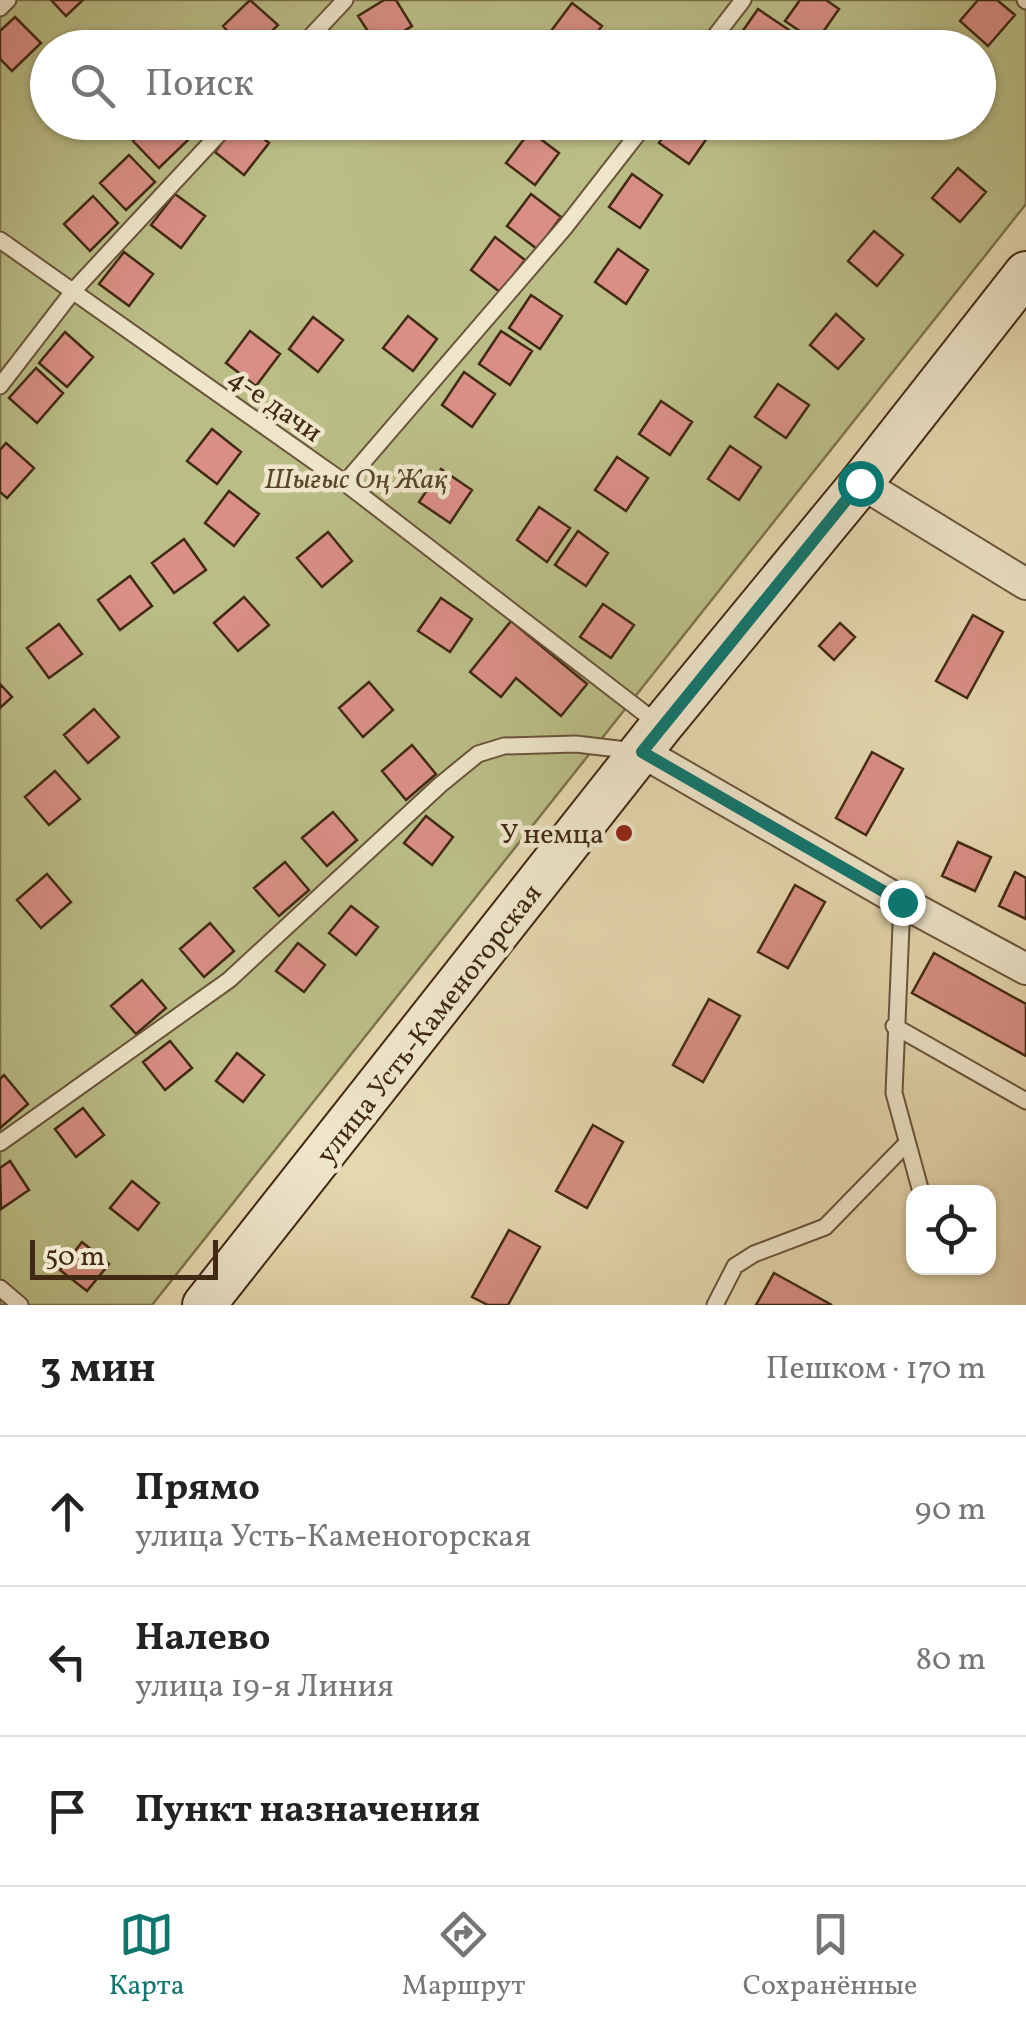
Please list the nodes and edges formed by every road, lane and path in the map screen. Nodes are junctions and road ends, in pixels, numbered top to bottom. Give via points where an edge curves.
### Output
1 (8, 0) edge
2 (344, 0) edge
3 (743, 0) edge
4 (0, 8) edge
5 (316, 30) edge
6 (720, 30) edge
7 (213, 140) edge
8 (634, 140) edge
9 (0, 240) edge
10 (1026, 273) edge
11 (74, 290) junction
12 (0, 386) edge
13 (345, 483) junction
14 (860, 483) junction
15 (1026, 584) edge
16 (652, 739) junction
17 (902, 902) junction
18 (1026, 969) edge
19 (894, 1026) junction
20 (1026, 1101) edge
21 (0, 1142) edge
22 (907, 1142) junction
23 (919, 1185) edge
24 (0, 1288) edge
25 (20, 1305) edge
26 (204, 1305) edge
27 (715, 1305) edge

1 - 4 lane
2 - 5 lane
3 - 6 lane
7 - 11 lane
8 - 13 lane
9 - 11 lane, 4-е дачи
10 - 14 street, улица Усть-Каменогорская
11 - 12 lane
11 - 13 lane, 4-е дачи
13 - 16 lane, 4-е дачи
14 - 15 street
14 - 16 street, улица Усть-Каменогорская
16 - 17 street
16 - 21 lane via 504,746 478,754 229,980
16 - 26 street, улица Усть-Каменогорская
17 - 18 street
17 - 19 lane
19 - 20 lane
19 - 22 lane via 894,1093
22 - 23 lane
22 - 27 lane via 825,1227 735,1266
24 - 25 lane

